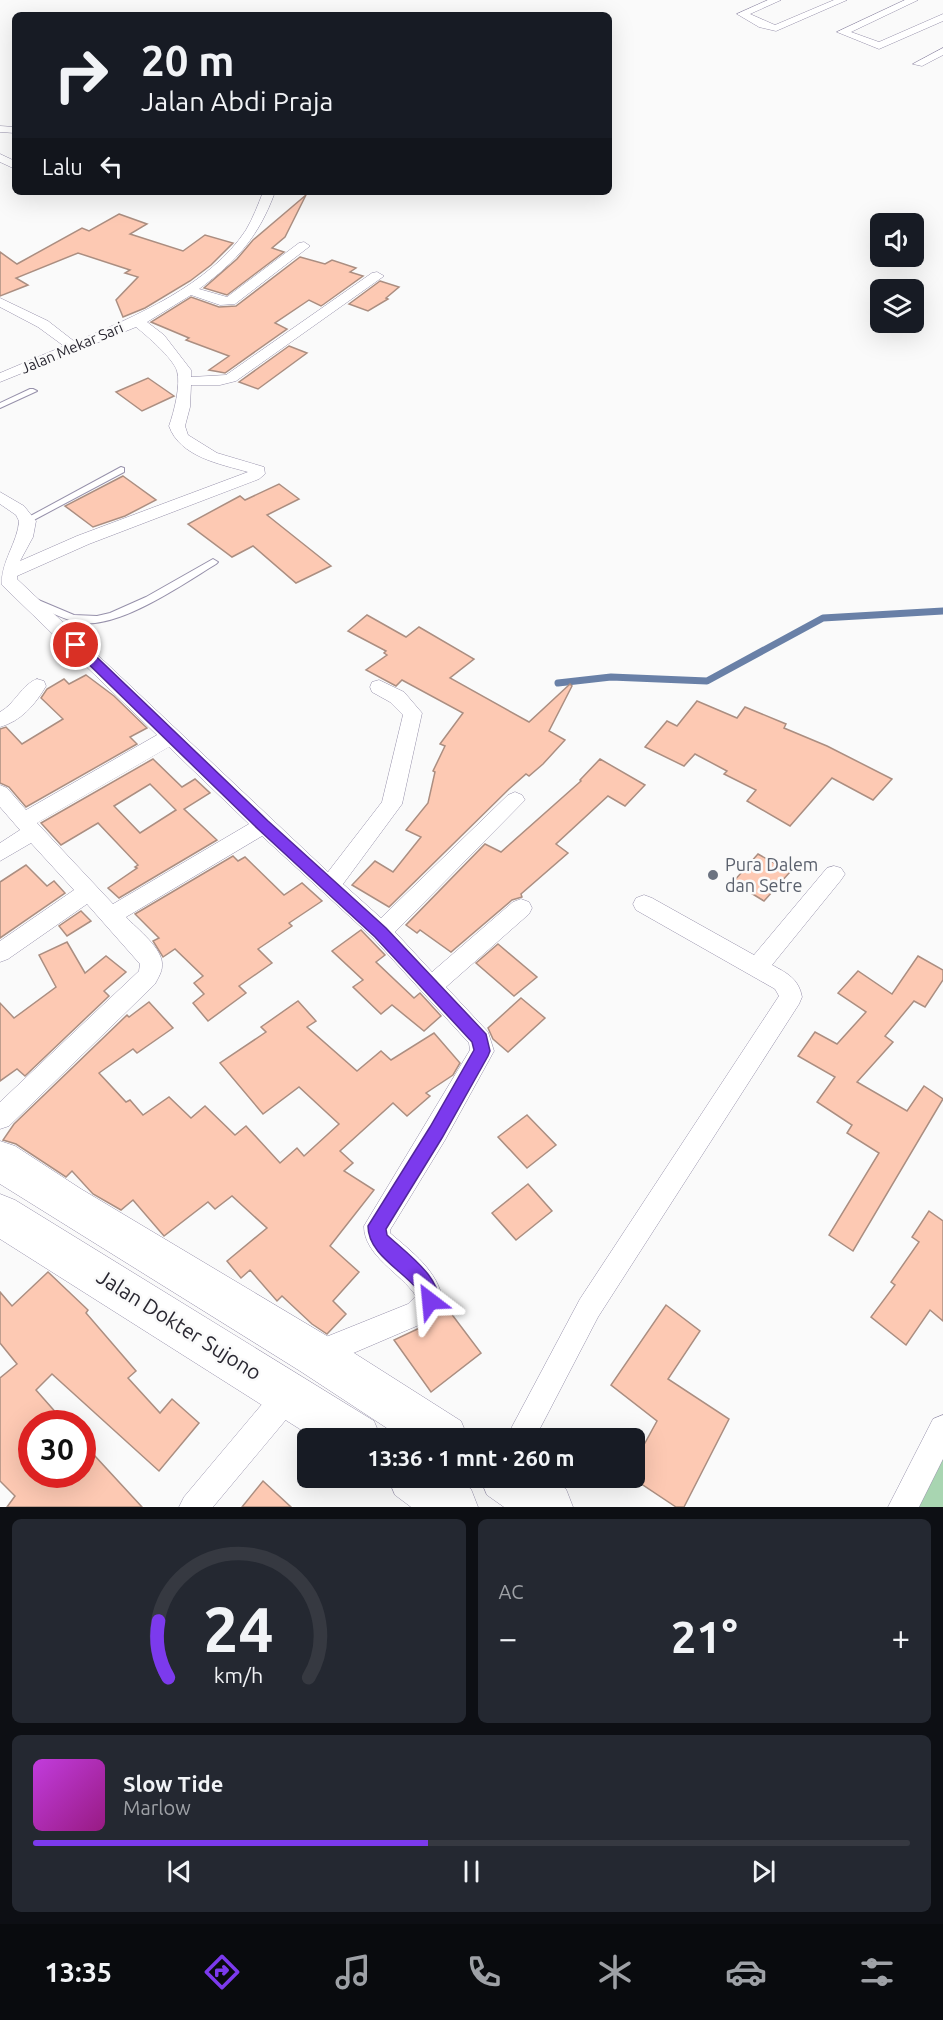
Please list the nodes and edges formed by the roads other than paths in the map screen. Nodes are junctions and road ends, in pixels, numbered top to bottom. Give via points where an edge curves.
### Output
1 (776, 0) edge
2 (842, 0) edge
3 (913, 0) edge
4 (943, 17) edge
5 (943, 51) edge
6 (918, 64) dead end
7 (268, 195) edge
8 (304, 246) dead end
9 (377, 276) dead end
10 (190, 290) junction
11 (0, 302) edge
12 (139, 320) junction
13 (72, 346) junction
14 (0, 378) edge
15 (187, 381) junction
16 (33, 391) dead end
17 (0, 406) edge
18 (121, 470) dead end
19 (0, 497) edge
20 (27, 520) junction
21 (213, 562) dead end
22 (13, 589) edge
23 (37, 686) dead end
24 (379, 687) dead end
25 (0, 720) edge
26 (170, 737) junction
27 (0, 793) edge
28 (515, 800) dead end
29 (263, 825) junction
30 (28, 827) junction
31 (0, 853) edge
32 (834, 874) dead end
33 (330, 885) junction
34 (90, 891) junction
35 (644, 904) dead end
36 (521, 908) dead end
37 (112, 915) junction
38 (381, 932) junction
39 (0, 953) edge
40 (757, 967) junction
41 (431, 986) junction
42 (0, 1118) edge
43 (0, 1160) edge
44 (66, 1203) junction
45 (16, 1225) edge
46 (316, 1355) junction
47 (289, 1394) junction
48 (342, 1428) edge
49 (429, 1428) edge
50 (525, 1428) edge
51 (943, 1430) edge
52 (426, 1488) edge
53 (519, 1488) edge
54 (194, 1507) edge
55 (453, 1507) edge
56 (548, 1507) edge
57 (903, 1507) edge

1 - 2 street via 742,14 776,28
3 - 4 street via 842,32 879,46
5 - 6 street
7 - 10 street via 245,240
8 - 10 street via 230,302
9 - 15 street via 231,378
10 - 12 street
11 - 13 street via 43,324
12 - 13 street, Jalan Mekar Sari
12 - 15 street, Jalan Mekar Sari via 180,363
13 - 14 street, Jalan Mekar Sari
15 - 22 street via 177,426 181,437 211,456 258,470 257,474 83,540
16 - 17 lane
18 - 20 lane
19 - 20 street
20 - 22 street via 22,543 7,568
21 - 22 lane via 135,606 101,619 84,620 60,613
22 - 26 street
23 - 25 street via 16,711
24 - 33 street via 412,713 401,771 392,804
26 - 29 street
26 - 30 street
27 - 30 street
28 - 38 street
29 - 33 street
29 - 37 street
30 - 31 street
30 - 34 street
32 - 40 street
33 - 38 street
34 - 37 street
34 - 39 street
35 - 40 street
36 - 41 street
37 - 42 street via 150,958 152,966 147,976
38 - 41 street
40 - 50 street via 783,982 791,997 589,1308
41 - 46 street via 480,1039 482,1051 377,1226 381,1242 424,1284 430,1301 417,1313
43 - 44 highway
44 - 45 street
44 - 46 highway
45 - 47 highway, Jalan Dokter Sujono
46 - 49 highway
47 - 48 highway, Jalan Dokter Sujono
47 - 54 street
51 - 57 street
52 - 55 highway
53 - 56 highway

